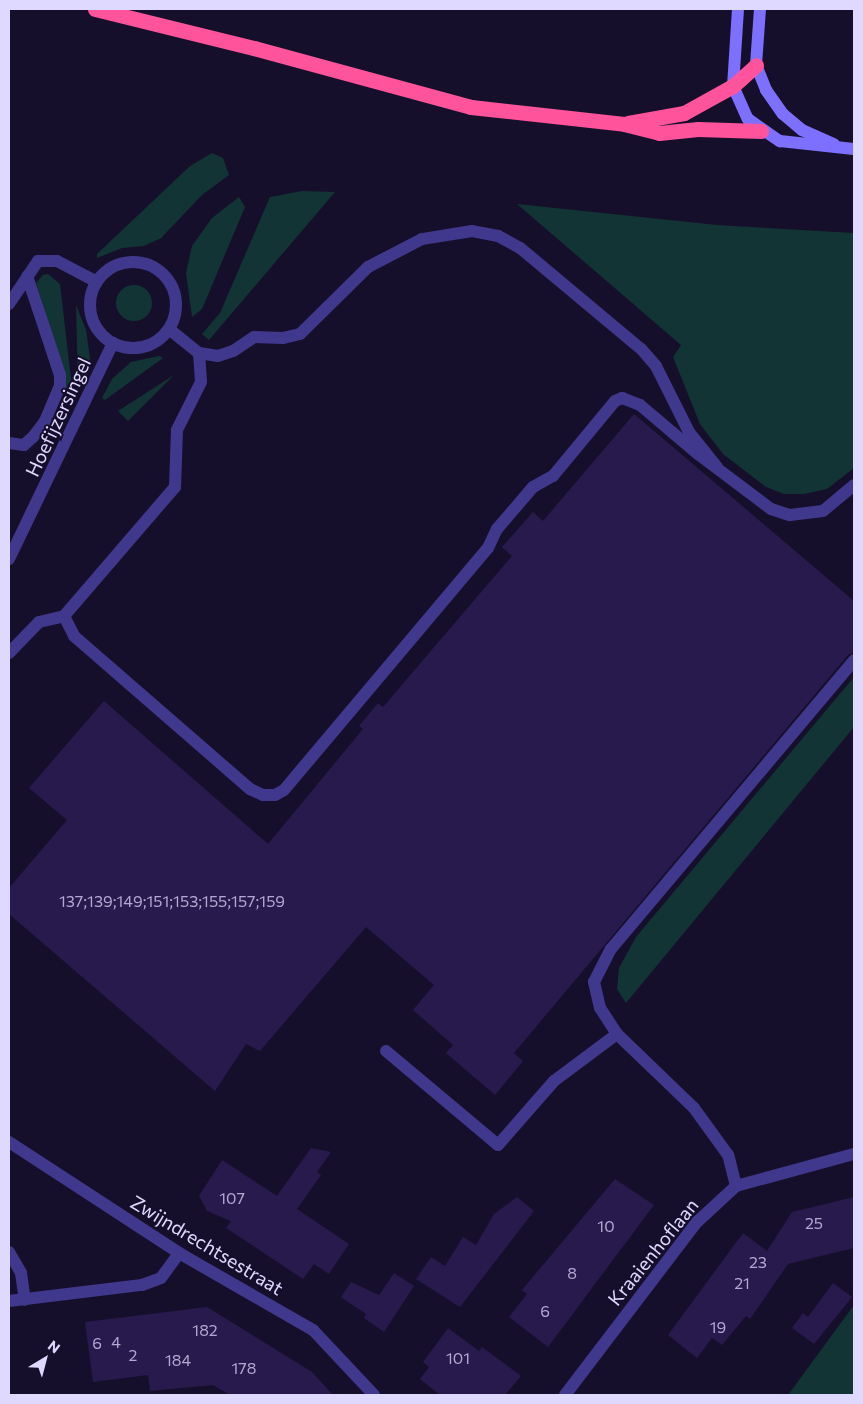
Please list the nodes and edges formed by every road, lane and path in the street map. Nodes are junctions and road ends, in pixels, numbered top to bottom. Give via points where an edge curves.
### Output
1 (95, 9) edge
2 (738, 9) edge
3 (760, 9) edge
4 (756, 65) junction
5 (733, 86) junction
6 (624, 124) junction
7 (762, 131) junction
8 (848, 149) edge
9 (27, 276) junction
10 (97, 282) junction
11 (9, 304) edge
12 (169, 329) junction
13 (113, 343) junction
14 (199, 353) junction
15 (9, 443) edge
16 (717, 467) junction
17 (854, 485) edge
18 (9, 559) edge
19 (64, 616) junction
20 (9, 653) edge
21 (854, 660) edge
22 (617, 1034) junction
23 (386, 1052) dead end
24 (9, 1142) edge
25 (854, 1154) edge
26 (736, 1186) junction
27 (9, 1252) edge
28 (179, 1253) junction
29 (25, 1300) junction
30 (9, 1301) edge
31 (374, 1395) edge
32 (565, 1395) edge

1 - 6 highway via 471,107
2 - 5 street
3 - 4 street
4 - 5 highway
4 - 8 street via 766,90 783,114 802,130
5 - 6 highway via 684,113
5 - 7 street via 748,119
6 - 7 highway via 659,133 698,129
7 - 8 street via 780,141
9 - 10 street via 38,261 58,261
9 - 11 street
9 - 15 street via 60,375 60,386 45,421 33,437 24,445
10 - 12 street via 118,265 146,264 158,270 174,291 175,311
10 - 13 street, Hoefijzersingel via 91,302 94,322
12 - 13 street, Hoefijzersingel via 149,345 125,347
12 - 14 street
13 - 18 street, Hoefijzersingel
14 - 16 street via 218,356 233,351 254,337 283,338 300,334 368,267 422,239 472,231 498,236 520,248 641,349 656,366 689,432
14 - 19 street via 201,382 177,430 175,486
16 - 17 street via 772,509 790,515 823,511
16 - 19 street via 640,405 622,398 615,402 553,476 533,487 497,529 488,548 284,790 275,795 263,795 250,788 74,636
19 - 20 street via 39,622
21 - 22 street via 611,949 594,982 600,1008
22 - 23 street via 554,1081 498,1145
22 - 26 street via 694,1108 728,1155
24 - 28 street, Zwijndrechtsestraat
25 - 26 street, Kraaienhoflaan
26 - 32 street, Kraaienhoflaan via 697,1222
27 - 29 street via 21,1273
28 - 29 street via 161,1278 142,1285
28 - 31 street, Zwijndrechtsestraat via 313,1330
29 - 30 street

